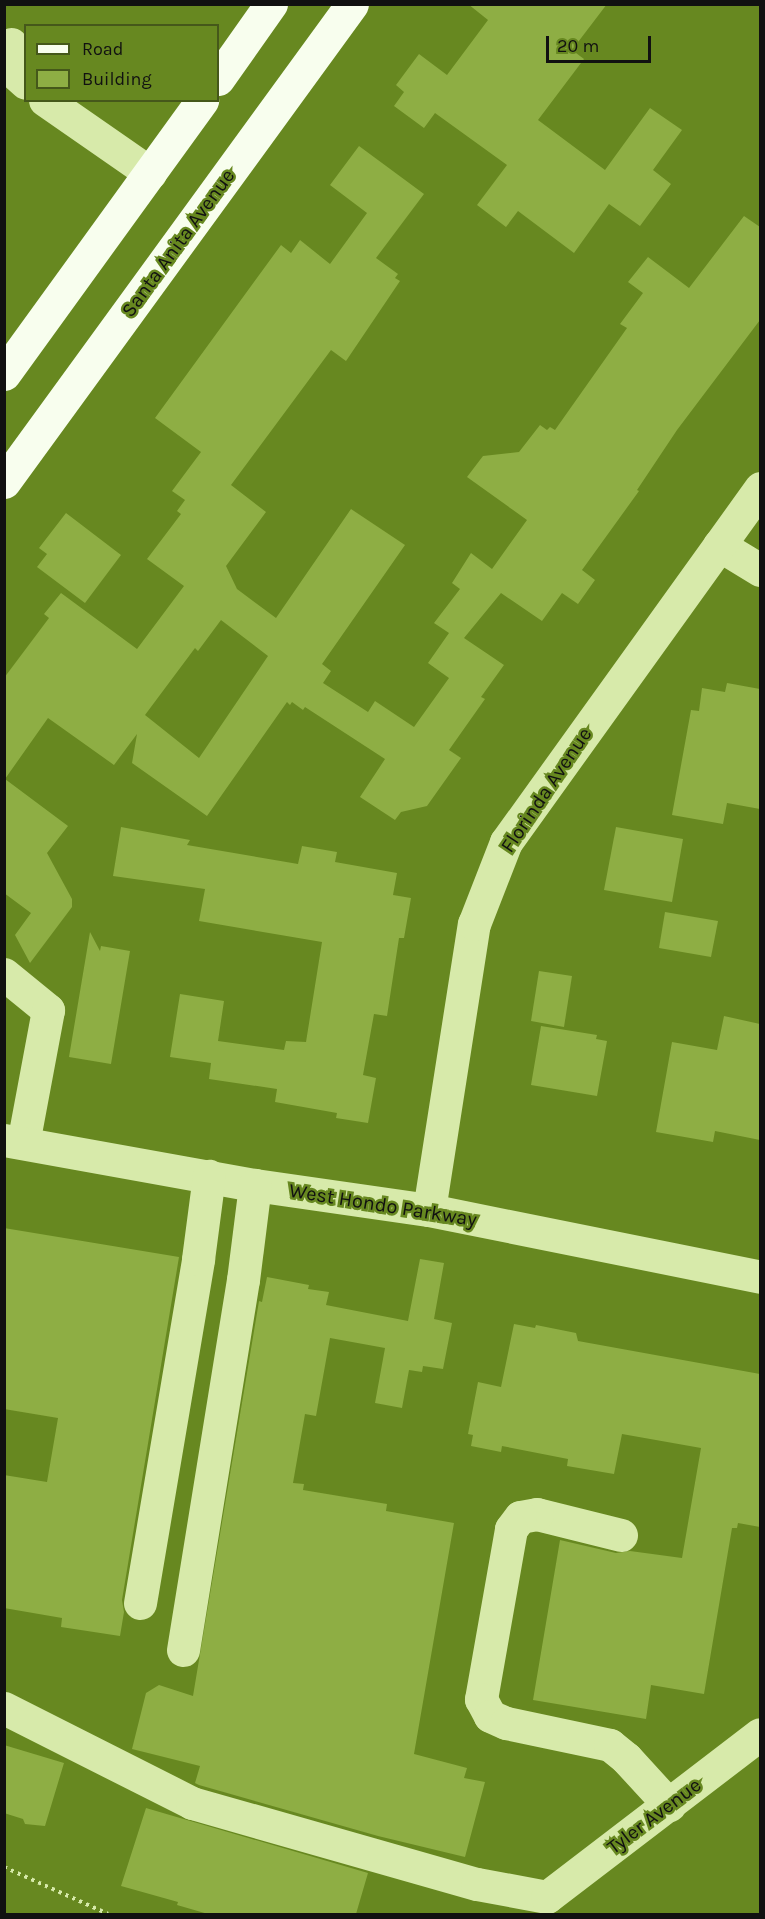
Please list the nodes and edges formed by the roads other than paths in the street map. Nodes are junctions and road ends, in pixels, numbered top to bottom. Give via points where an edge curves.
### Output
1 (271, 4) edge
2 (352, 4) edge
3 (11, 44) dead end
4 (219, 78) edge
5 (24, 81) edge
6 (48, 102) edge
7 (201, 102) edge
8 (150, 173) junction
9 (4, 374) edge
10 (4, 482) edge
11 (760, 488) edge
12 (718, 545) junction
13 (760, 570) edge
14 (4, 974) edge
15 (14, 1142) edge
16 (209, 1176) junction
17 (255, 1185) junction
18 (429, 1210) junction
19 (760, 1276) edge
20 (621, 1535) dead end
21 (140, 1604) dead end
22 (183, 1650) dead end
23 (4, 1708) edge
24 (760, 1734) edge
25 (669, 1805) junction

1 - 4 main road
2 - 10 main road, Santa Anita Avenue
3 - 5 street via 7,66
6 - 8 street
7 - 8 main road
8 - 9 main road
11 - 12 street, Florinda Avenue
12 - 13 street
12 - 18 street, Florinda Avenue via 506,842 474,924
14 - 15 street via 48,1010
15 - 16 street, West Hondo Parkway
16 - 17 street, West Hondo Parkway
16 - 21 street
17 - 18 street, West Hondo Parkway
17 - 22 street
18 - 19 street, West Hondo Parkway
20 - 25 street via 537,1514 520,1517 511,1529 480,1699 490,1716 506,1723 610,1745
23 - 25 street, Tyler Avenue via 192,1803 477,1884 547,1897
24 - 25 street, Tyler Avenue

